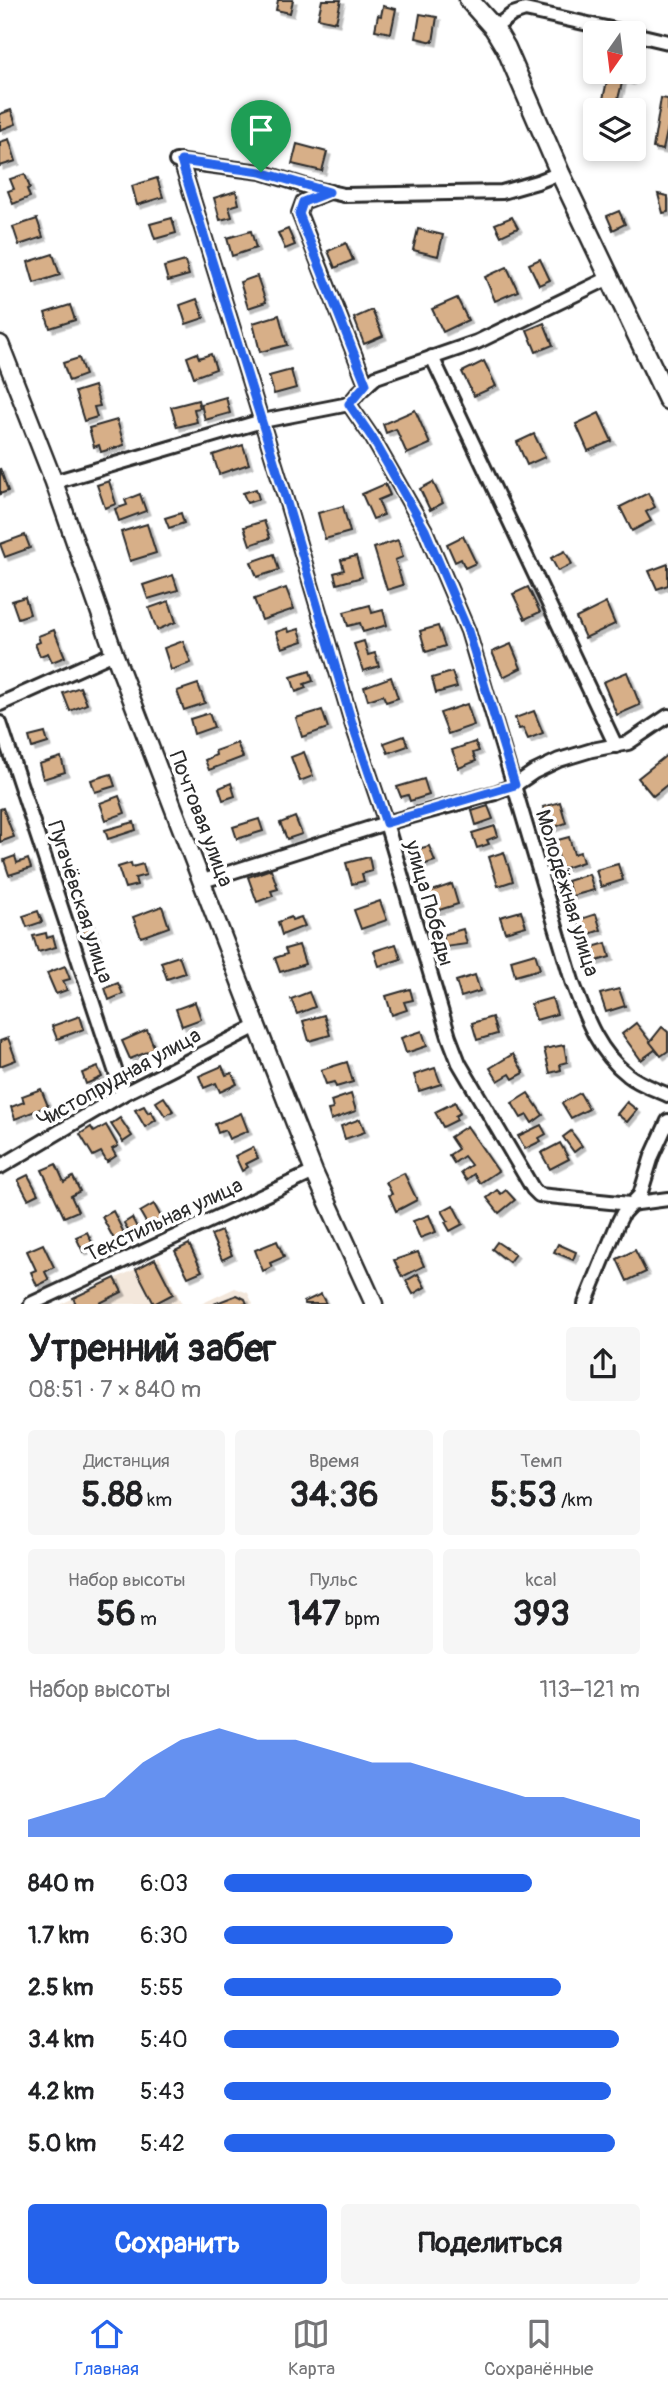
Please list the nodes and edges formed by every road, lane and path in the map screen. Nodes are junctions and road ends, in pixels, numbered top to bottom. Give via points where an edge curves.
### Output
1 (469, 0) edge
2 (583, 23) edge
3 (494, 28) junction
4 (646, 38) edge
5 (668, 43) edge
6 (560, 173) junction
7 (329, 192) junction
8 (609, 278) junction
9 (0, 344) edge
10 (432, 357) junction
11 (366, 384) junction
12 (668, 400) edge
13 (349, 404) junction
14 (262, 421) junction
15 (54, 482) junction
16 (114, 653) junction
17 (0, 704) edge
18 (668, 716) edge
19 (0, 723) edge
20 (616, 746) junction
21 (515, 785) junction
22 (386, 823) junction
23 (202, 881) junction
24 (257, 1026) junction
25 (123, 1094) junction
26 (668, 1095) edge
27 (668, 1121) edge
28 (0, 1167) edge
29 (314, 1171) junction
30 (668, 1199) edge
31 (630, 1204) junction
32 (31, 1304) edge
33 (374, 1304) edge
34 (585, 1304) edge

1 - 3 main road
2 - 3 street via 525,10
3 - 6 main road
4 - 5 street
6 - 7 street via 502,192
6 - 8 main road
7 - 11 street via 303,202 299,214
7 - 14 street, улица Победы via 261,172 176,161
8 - 10 street via 477,342
8 - 12 main road
9 - 15 street, Почтовая улица
10 - 11 street
10 - 20 street
11 - 13 street
13 - 14 street
13 - 21 street, Молодёжная улица via 425,530 468,631
14 - 15 street
14 - 22 street, улица Победы
15 - 16 street, Почтовая улица
16 - 17 street
16 - 23 street, Почтовая улица
18 - 20 street
19 - 25 street, Пугачёвская улица
20 - 21 street via 559,760
21 - 22 street
21 - 26 street, Молодёжная улица via 588,1022 600,1045 630,1077
22 - 23 street
22 - 31 street, улица Победы via 459,1063 533,1189 547,1197
23 - 24 street, Почтовая улица
24 - 25 street, Чистопрудная улица
24 - 29 street, Почтовая улица
25 - 28 street, Чистопрудная улица
27 - 31 street via 640,1195
29 - 32 street, Текстильная улица
29 - 33 street, Почтовая улица
30 - 31 street, улица Победы
31 - 34 street

